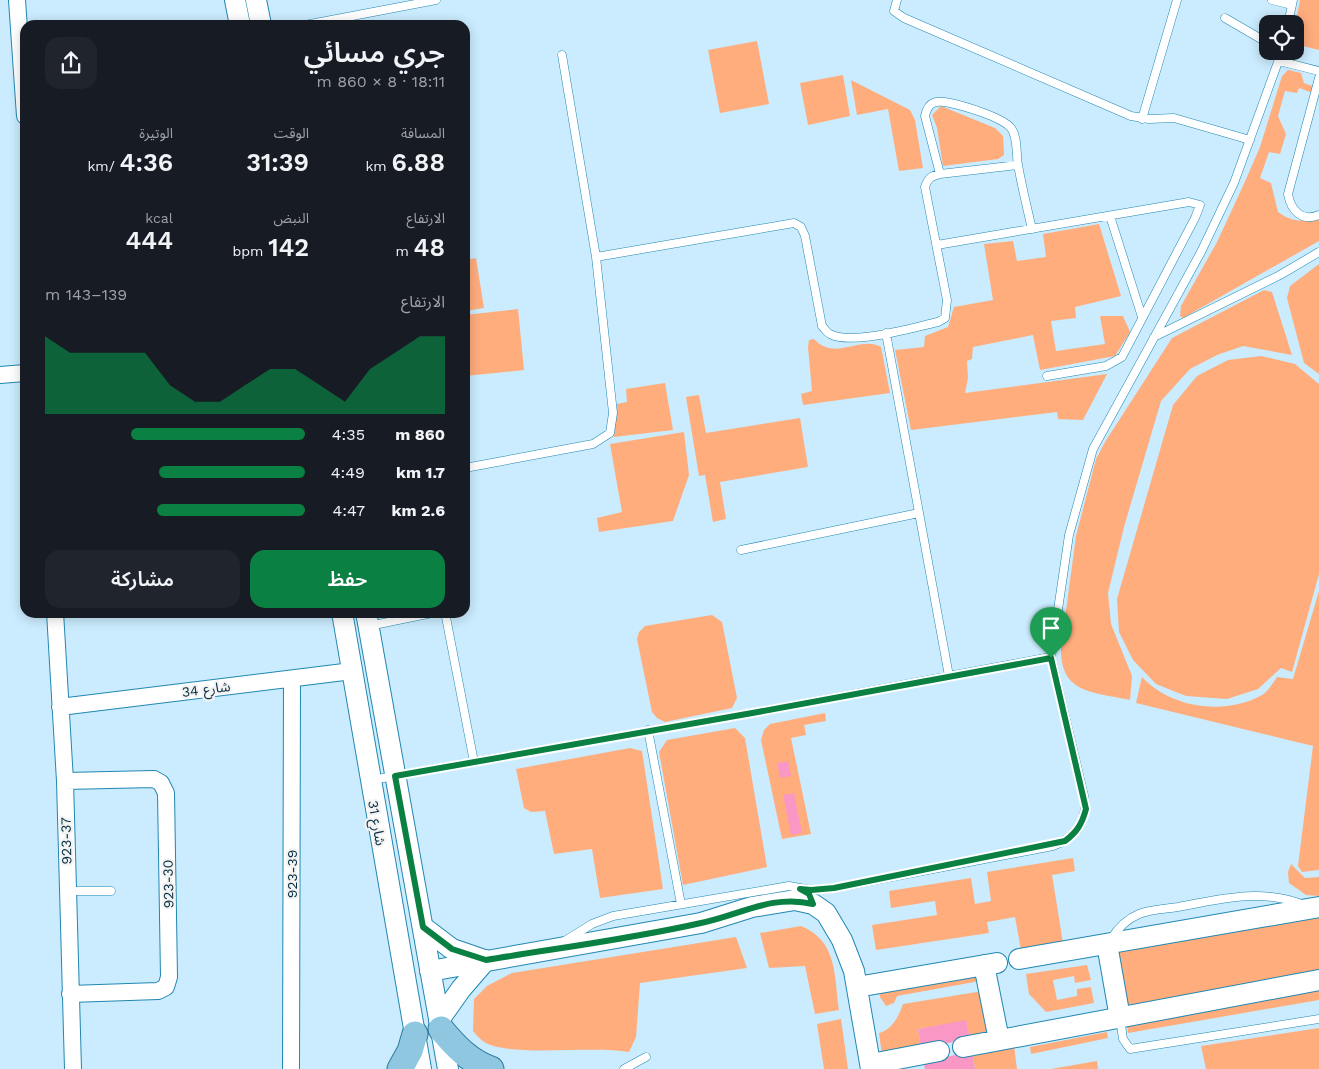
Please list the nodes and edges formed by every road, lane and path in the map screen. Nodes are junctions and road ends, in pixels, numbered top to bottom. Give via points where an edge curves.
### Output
1 (17, 0) edge
2 (235, 0) edge
3 (256, 0) edge
4 (436, 0) edge
5 (896, 0) edge
6 (1177, 0) edge
7 (1272, 0) edge
8 (1292, 2) edge
9 (1290, 15) edge
10 (1225, 18) dead end
11 (239, 20) edge
12 (260, 20) edge
13 (331, 20) edge
14 (1259, 38) edge
15 (20, 44) edge
16 (562, 56) dead end
17 (1279, 61) joint
18 (1319, 71) edge
19 (1319, 78) edge
20 (1142, 119) junction
21 (1250, 140) junction
22 (1018, 165) junction
23 (940, 174) junction
24 (1319, 215) edge
25 (1110, 216) junction
26 (1032, 229) junction
27 (937, 245) junction
28 (1319, 252) edge
29 (596, 257) junction
30 (1142, 317) junction
31 (886, 333) junction
32 (1154, 337) junction
33 (20, 373) edge
34 (0, 375) edge
35 (1047, 376) dead end
36 (470, 467) edge
37 (919, 513) junction
38 (742, 550) dead end
39 (55, 618) edge
40 (343, 618) edge
41 (386, 618) edge
42 (446, 618) edge
43 (368, 620) edge
44 (1051, 658) junction
45 (352, 671) junction
46 (949, 676) junction
47 (292, 679) junction
48 (60, 707) junction
49 (648, 730) junction
50 (474, 762) junction
51 (395, 776) junction
52 (64, 781) junction
53 (370, 781) junction
54 (800, 889) junction
55 (67, 891) junction
56 (111, 891) dead end
57 (722, 897) junction
58 (681, 904) junction
59 (813, 904) junction
60 (746, 908) junction
61 (1316, 908) edge
62 (423, 927) junction
63 (1107, 944) junction
64 (553, 949) junction
65 (1019, 959) dead end
66 (486, 960) junction
67 (430, 971) junction
68 (1319, 980) edge
69 (857, 987) junction
70 (70, 994) junction
71 (1120, 1018) junction
72 (1319, 1019) edge
73 (440, 1025) junction
74 (415, 1034) junction
75 (999, 1040) junction
76 (963, 1047) dead end
77 (939, 1051) dead end
78 (646, 1057) dead end
79 (871, 1067) edge
80 (73, 1069) edge
81 (292, 1069) edge
82 (400, 1069) edge
83 (421, 1069) edge
84 (448, 1069) edge
85 (491, 1069) edge
86 (624, 1069) edge

1 - 15 street
2 - 11 street
3 - 12 street
4 - 13 lane
5 - 20 lane via 894,11 904,18
6 - 20 lane
7 - 8 lane
8 - 9 lane
10 - 14 lane
16 - 29 lane
17 - 18 lane
17 - 21 lane
19 - 24 lane via 1288,194 1293,209 1300,215
20 - 21 lane via 1174,118
21 - 32 lane via 1234,184 1201,252
22 - 23 lane
22 - 23 lane via 1014,136 1008,124 957,104 940,101 927,108 925,116
22 - 26 lane
23 - 27 lane via 927,180 925,187
25 - 26 lane
25 - 30 lane
25 - 30 lane via 1189,202 1200,205
26 - 27 lane
27 - 31 lane via 947,300 945,318
28 - 32 lane via 1280,275
29 - 31 lane via 794,223 801,227 805,236 822,326 829,334 839,337
29 - 36 lane via 613,412 610,433 592,444
30 - 35 lane via 1122,357 1113,363
31 - 37 lane
32 - 44 lane via 1093,449 1070,535
33 - 34 street
37 - 38 lane
37 - 46 lane
39 - 48 street, 923-37
40 - 45 street, شارع 31
41 - 43 lane
42 - 50 lane
43 - 51 street, شارع 31
44 - 46 lane
44 - 54 lane via 1084,796 1084,816 1076,833 1053,846 834,888
45 - 47 street, شارع 34
45 - 53 street, شارع 31
46 - 49 lane
47 - 48 street, شارع 34
47 - 81 street, 923-39
48 - 52 street, 923-37
49 - 50 lane
49 - 58 lane
50 - 51 lane
51 - 53 lane
51 - 62 street, شارع 31
52 - 55 street, 923-37
52 - 70 street, 923-30 via 154,779 166,792 169,977 166,987 158,991
53 - 74 street, شارع 31
54 - 57 lane via 789,886
54 - 59 lane via 809,894
55 - 56 lane
55 - 70 street, 923-37
57 - 58 lane
57 - 60 lane via 741,900
58 - 64 lane via 613,916 578,931
59 - 60 street via 796,900
59 - 69 street via 826,913 842,940
60 - 64 street via 701,924
61 - 63 street
62 - 66 street via 452,949
62 - 67 street, شارع 31
63 - 65 street
63 - 71 street
64 - 66 street
66 - 67 street
66 - 73 street via 461,989
67 - 73 street, شارع 31
68 - 71 street
69 - 75 street via 991,964
69 - 79 street
70 - 80 street, 923-37
71 - 72 lane via 1123,1039 1130,1049
71 - 75 street
73 - 84 street, شارع 31
73 - 85 main road via 454,1045 469,1058
74 - 82 main road
74 - 83 street, شارع 31
75 - 76 street
77 - 79 street
78 - 86 lane

